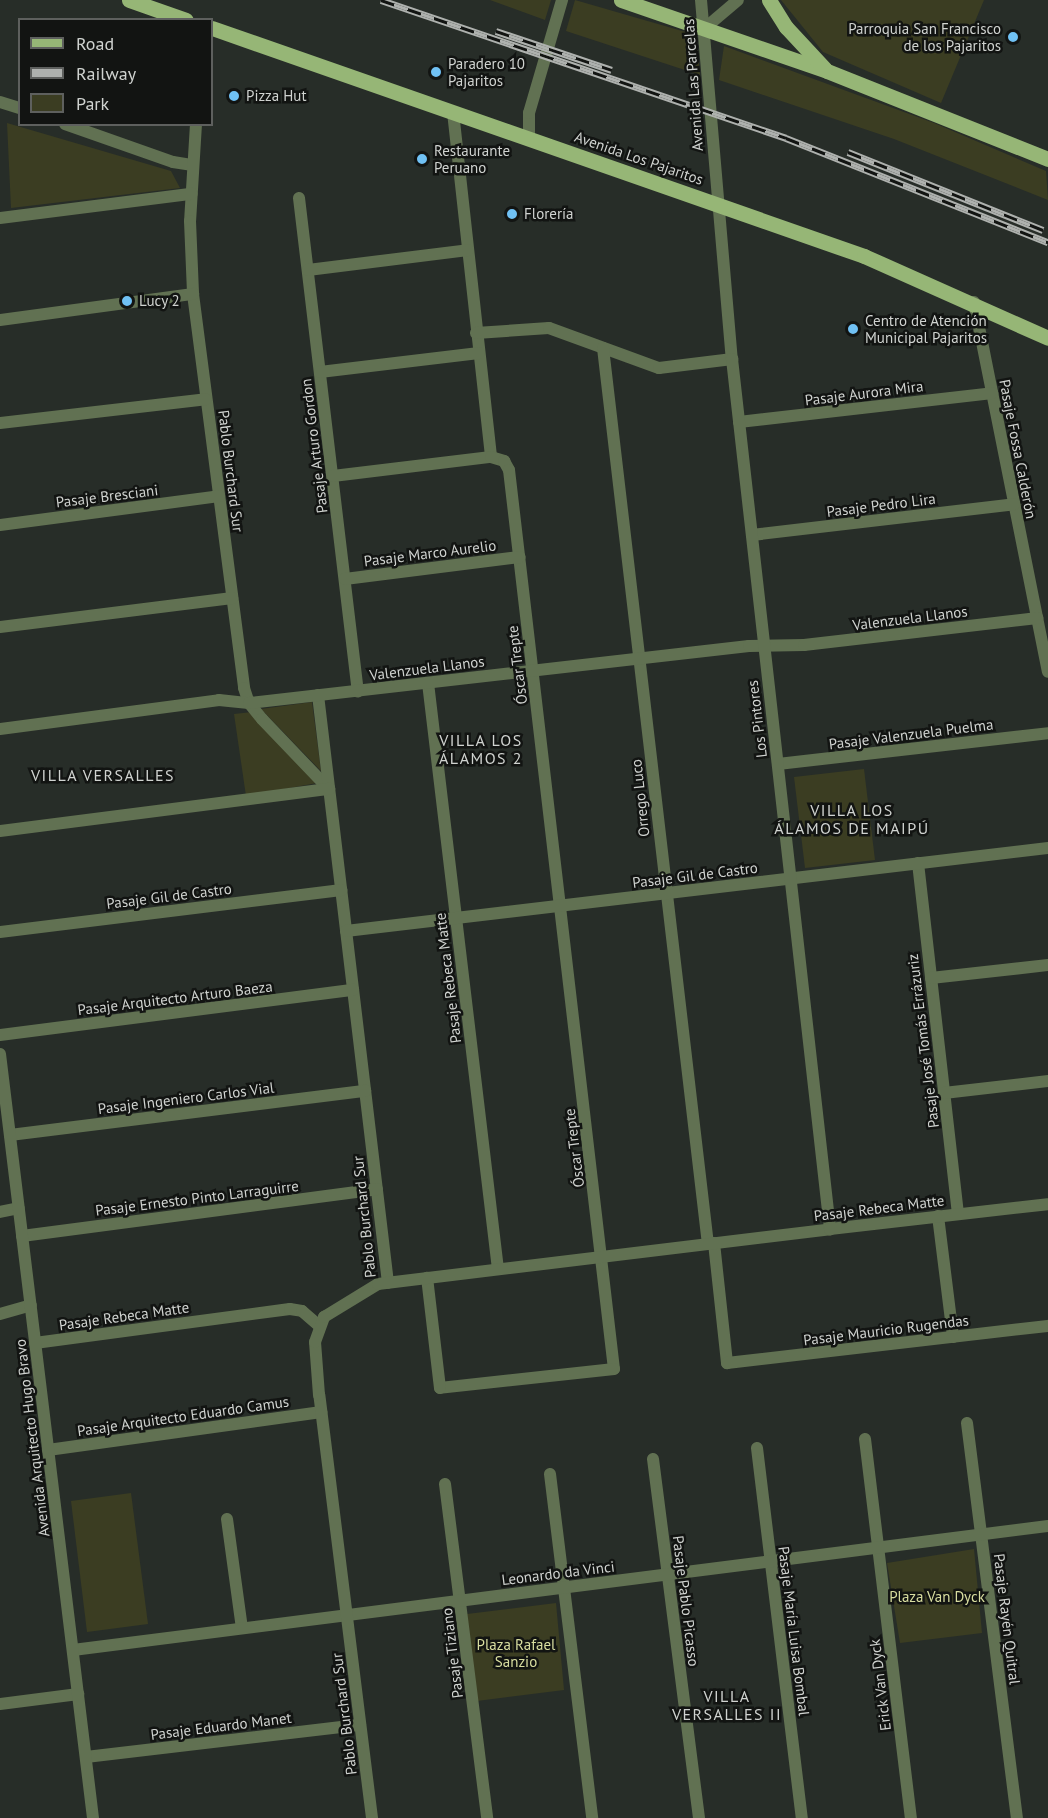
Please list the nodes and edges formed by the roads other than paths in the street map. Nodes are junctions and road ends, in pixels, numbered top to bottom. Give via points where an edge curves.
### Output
1 (129, 0) edge
2 (562, 0) edge
3 (621, 0) edge
4 (701, 0) edge
5 (738, 0) edge
6 (769, 0) edge
7 (180, 18) edge
8 (213, 28) edge
9 (705, 28) junction
10 (827, 71) junction
11 (0, 102) edge
12 (18, 107) edge
13 (453, 112) junction
14 (71, 126) edge
15 (196, 126) edge
16 (529, 139) junction
17 (1048, 159) edge
18 (193, 165) junction
19 (191, 194) junction
20 (299, 198) dead end
21 (717, 205) junction
22 (0, 218) edge
23 (468, 250) junction
24 (308, 270) junction
25 (193, 294) junction
26 (974, 302) junction
27 (0, 320) edge
28 (476, 333) junction
29 (1048, 338) edge
30 (603, 348) junction
31 (479, 354) junction
32 (732, 358) junction
33 (320, 372) junction
34 (992, 393) junction
35 (206, 399) junction
36 (0, 423) edge
37 (739, 423) junction
38 (491, 457) junction
39 (333, 476) junction
40 (219, 496) junction
41 (1014, 504) junction
42 (0, 525) edge
43 (752, 535) junction
44 (520, 557) junction
45 (345, 579) junction
46 (232, 598) junction
47 (1037, 618) junction
48 (0, 627) edge
49 (764, 645) junction
50 (640, 659) junction
51 (533, 671) junction
52 (1048, 672) edge
53 (428, 683) junction
54 (358, 691) junction
55 (318, 695) junction
56 (249, 703) junction
57 (0, 729) edge
58 (1048, 733) edge
59 (778, 764) junction
60 (329, 789) junction
61 (0, 831) edge
62 (1048, 848) edge
63 (918, 863) junction
64 (790, 878) junction
65 (341, 890) junction
66 (666, 893) junction
67 (560, 906) junction
68 (456, 918) junction
69 (346, 931) junction
70 (0, 932) edge
71 (1048, 964) edge
72 (931, 978) junction
73 (353, 990) junction
74 (0, 1035) edge
75 (0, 1054) edge
76 (1048, 1081) edge
77 (365, 1091) junction
78 (944, 1093) junction
79 (10, 1135) junction
80 (377, 1189) junction
81 (1048, 1204) edge
82 (19, 1209) junction
83 (0, 1212) edge
84 (958, 1214) junction
85 (938, 1216) junction
86 (830, 1229) junction
87 (22, 1236) junction
88 (711, 1244) junction
89 (601, 1257) junction
90 (498, 1269) junction
91 (427, 1278) junction
92 (388, 1283) junction
93 (30, 1305) junction
94 (0, 1314) edge
95 (318, 1325) junction
96 (1048, 1326) edge
97 (953, 1337) junction
98 (35, 1343) junction
99 (727, 1364) joint
100 (321, 1412) junction
101 (967, 1423) dead end
102 (865, 1439) dead end
103 (757, 1448) dead end
104 (48, 1450) junction
105 (653, 1459) dead end
106 (550, 1474) dead end
107 (445, 1484) dead end
108 (227, 1519) dead end
109 (1048, 1526) edge
110 (981, 1535) junction
111 (879, 1548) junction
112 (771, 1561) junction
113 (668, 1574) junction
114 (564, 1587) junction
115 (461, 1601) junction
116 (347, 1615) junction
117 (242, 1628) junction
118 (73, 1650) junction
119 (78, 1694) junction
120 (0, 1704) edge
121 (360, 1725) junction
122 (86, 1757) junction
123 (93, 1818) edge
124 (372, 1818) edge
125 (487, 1818) edge
126 (592, 1818) edge
127 (699, 1818) edge
128 (802, 1818) edge
129 (911, 1818) edge
130 (1017, 1818) edge

1 - 7 main road
2 - 16 street via 529,113
3 - 9 main road
4 - 9 street, Avenida Las Parcelas
5 - 9 street
6 - 10 main road via 786,27
8 - 13 main road, Avenida Los Pajaritos
9 - 10 main road
9 - 21 street, Avenida Las Parcelas
10 - 17 main road
11 - 12 street
13 - 16 main road, Avenida Los Pajaritos
13 - 23 street
14 - 18 street via 173,162
15 - 18 street, Pablo Burchard Sur
16 - 21 main road, Avenida Los Pajaritos
18 - 19 street, Pablo Burchard Sur
19 - 22 street
19 - 25 street, Pablo Burchard Sur
20 - 24 street, Pasaje Arturo Gordon
21 - 26 main road, Avenida Los Pajaritos via 864,256
21 - 32 street, Los Pintores
23 - 24 street
23 - 28 street
24 - 33 street, Pasaje Arturo Gordon
25 - 27 street
25 - 35 street, Pablo Burchard Sur
26 - 29 main road, Avenida Los Pajaritos
26 - 34 street, Pasaje Fossa Calderón
28 - 30 street via 541,326
28 - 31 street
30 - 32 street via 659,368
30 - 50 street, Orrego Luco
31 - 33 street
31 - 38 street
32 - 37 street, Los Pintores
33 - 39 street, Pasaje Arturo Gordon
34 - 37 street, Pasaje Aurora Mira
34 - 41 street, Pasaje Fossa Calderón
35 - 36 street
35 - 40 street, Pablo Burchard Sur
37 - 43 street, Los Pintores
38 - 39 street
38 - 44 street, Óscar Trepte via 504,461 509,470
39 - 45 street, Pasaje Arturo Gordon
40 - 42 street, Pasaje Bresciani
40 - 46 street, Pablo Burchard Sur
41 - 43 street, Pasaje Pedro Lira
41 - 47 street, Pasaje Fossa Calderón
43 - 49 street, Los Pintores
44 - 45 street, Pasaje Marco Aurelio
44 - 51 street, Óscar Trepte
45 - 54 street, Pasaje Arturo Gordon
46 - 48 street
46 - 56 street, Pablo Burchard Sur
47 - 49 street, Valenzuela Llanos via 804,645
47 - 52 street, Pasaje Fossa Calderón
49 - 50 street, Valenzuela Llanos
49 - 59 street, Los Pintores
50 - 51 street, Valenzuela Llanos
50 - 66 street, Orrego Luco
51 - 53 street, Valenzuela Llanos
51 - 67 street, Óscar Trepte
53 - 54 street, Valenzuela Llanos
53 - 68 street, Pasaje Rebeca Matte
54 - 55 street, Valenzuela Llanos
55 - 56 street, Valenzuela Llanos
55 - 60 street, Pablo Burchard Sur
56 - 57 street, Valenzuela Llanos via 219,700
56 - 60 street
58 - 59 street, Pasaje Valenzuela Puelma
59 - 64 street, Los Pintores
60 - 61 street
60 - 65 street, Pablo Burchard Sur
62 - 63 street, Pasaje Gil de Castro
63 - 64 street, Pasaje Gil de Castro
63 - 72 street, Pasaje José Tomás Errázuriz
64 - 66 street, Pasaje Gil de Castro
64 - 86 street, Los Pintores
65 - 69 street, Pablo Burchard Sur
65 - 70 street, Pasaje Gil de Castro
66 - 67 street, Pasaje Gil de Castro
66 - 88 street, Orrego Luco
67 - 68 street, Pasaje Gil de Castro
67 - 89 street, Óscar Trepte
68 - 69 street, Pasaje Gil de Castro
68 - 90 street, Pasaje Rebeca Matte
69 - 73 street, Pablo Burchard Sur
71 - 72 street
72 - 78 street, Pasaje José Tomás Errázuriz
73 - 74 street, Pasaje Arquitecto Arturo Baeza
73 - 77 street, Pablo Burchard Sur
75 - 79 street, Avenida Arquitecto Hugo Bravo
76 - 78 street
77 - 79 street, Pasaje Ingeniero Carlos Vial
77 - 80 street, Pablo Burchard Sur
78 - 84 street, Pasaje José Tomás Errázuriz
79 - 82 street, Avenida Arquitecto Hugo Bravo
80 - 87 street, Pasaje Ernesto Pinto Larraguirre
80 - 92 street, Pablo Burchard Sur
81 - 84 street, Pasaje Rebeca Matte
82 - 83 street
82 - 87 street, Avenida Arquitecto Hugo Bravo
84 - 85 street, Pasaje Rebeca Matte
85 - 86 street, Pasaje Rebeca Matte
85 - 97 street
86 - 88 street, Pasaje Rebeca Matte
87 - 93 street, Avenida Arquitecto Hugo Bravo
88 - 89 street, Pasaje Rebeca Matte
88 - 99 street, Orrego Luco
89 - 90 street, Pasaje Rebeca Matte
89 - 91 street, Óscar Trepte via 614,1369 440,1388
90 - 91 street, Pasaje Rebeca Matte
91 - 92 street, Pasaje Rebeca Matte
92 - 95 street, Pablo Burchard Sur via 365,1290 331,1311
93 - 94 street
93 - 98 street, Avenida Arquitecto Hugo Bravo
95 - 98 street, Pasaje Rebeca Matte via 302,1311 290,1309
95 - 100 street, Pablo Burchard Sur via 315,1342
96 - 97 street, Pasaje Mauricio Rugendas
97 - 99 street, Pasaje Mauricio Rugendas
98 - 104 street, Avenida Arquitecto Hugo Bravo
100 - 104 street, Pasaje Arquitecto Eduardo Camus
100 - 116 street, Pablo Burchard Sur
101 - 110 street, Pasaje Rayén Quitral
102 - 111 street, Erick Van Dyck
103 - 112 street, Pasaje María Luisa Bombal
104 - 118 street, Avenida Arquitecto Hugo Bravo
105 - 113 street, Pasaje Pablo Picasso
106 - 114 street
107 - 115 street, Pasaje Tiziano
108 - 117 street
109 - 110 street, Leonardo da Vinci
110 - 111 street, Leonardo da Vinci
110 - 130 street, Pasaje Rayén Quitral
111 - 112 street, Leonardo da Vinci
111 - 129 street, Erick Van Dyck
112 - 113 street, Leonardo da Vinci
112 - 128 street, Pasaje María Luisa Bombal
113 - 114 street, Leonardo da Vinci
113 - 127 street, Pasaje Pablo Picasso
114 - 115 street, Leonardo da Vinci
114 - 126 street
115 - 116 street, Leonardo da Vinci
115 - 125 street, Pasaje Tiziano
116 - 117 street, Leonardo da Vinci
116 - 121 street, Pablo Burchard Sur
117 - 118 street, Leonardo da Vinci
118 - 119 street, Avenida Arquitecto Hugo Bravo
119 - 120 street
119 - 122 street, Avenida Arquitecto Hugo Bravo
121 - 122 street, Pasaje Eduardo Manet
121 - 124 street, Pablo Burchard Sur
122 - 123 street, Avenida Arquitecto Hugo Bravo

